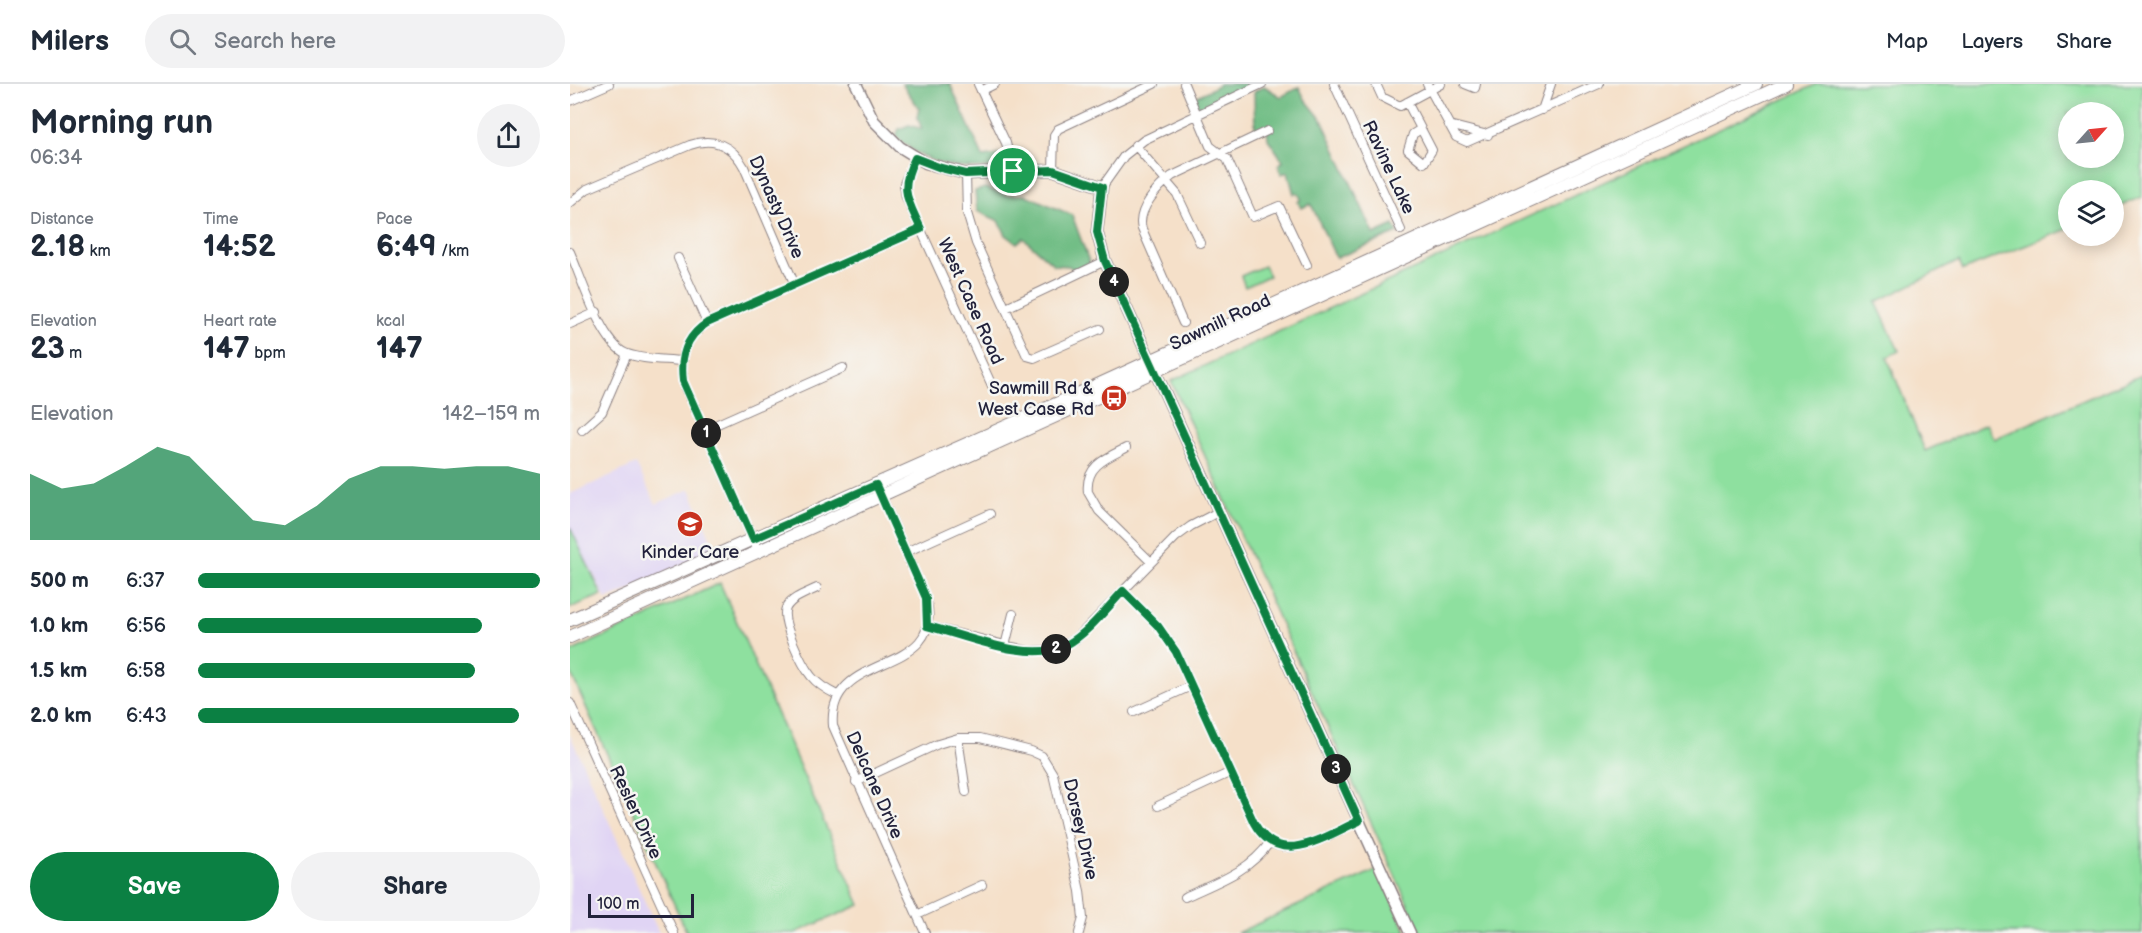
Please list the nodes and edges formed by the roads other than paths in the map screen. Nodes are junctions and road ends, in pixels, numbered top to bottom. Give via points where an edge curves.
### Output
1 (609, 84) edge
2 (856, 84) edge
3 (995, 84) edge
4 (1154, 84) edge
5 (1184, 84) edge
6 (1262, 84) edge
7 (1334, 84) edge
8 (1376, 84) edge
9 (1441, 84) edge
10 (1465, 84) edge
11 (1476, 84) edge
12 (1551, 84) edge
13 (1599, 84) edge
14 (1756, 84) edge
15 (1786, 84) edge
16 (980, 87) edge
17 (1429, 87) edge
18 (570, 101) edge
19 (1407, 102) junction
20 (1542, 110) junction
21 (1196, 114) junction
22 (1421, 129) dead end
23 (1267, 131) dead end
24 (1135, 145) junction
25 (1221, 153) junction
26 (915, 158) junction
27 (1053, 170) junction
28 (1013, 171) junction
29 (966, 174) junction
30 (1167, 180) junction
31 (1102, 187) junction
32 (570, 203) edge
33 (921, 229) junction
34 (1401, 230) dead end
35 (1200, 243) dead end
36 (570, 252) edge
37 (678, 258) dead end
38 (1105, 261) junction
39 (1307, 265) dead end
40 (795, 285) junction
41 (1006, 308) junction
42 (597, 312) junction
43 (1183, 322) dead end
44 (707, 323) junction
45 (570, 324) edge
46 (1100, 328) dead end
47 (627, 354) junction
48 (681, 361) junction
49 (1152, 367) junction
50 (843, 368) dead end
51 (994, 390) dead end
52 (582, 430) dead end
53 (704, 430) junction
54 (1126, 448) dead end
55 (879, 491) junction
56 (1218, 512) junction
57 (990, 514) dead end
58 (756, 545) junction
59 (906, 552) junction
60 (1151, 562) junction
61 (817, 588) dead end
62 (1123, 591) junction
63 (1013, 614) dead end
64 (570, 620) edge
65 (927, 626) junction
66 (570, 637) edge
67 (1005, 646) junction
68 (1191, 686) junction
69 (837, 695) junction
70 (570, 703) edge
71 (1134, 712) dead end
72 (958, 738) junction
73 (1231, 772) junction
74 (856, 782) junction
75 (966, 792) dead end
76 (1158, 806) dead end
77 (1359, 821) junction
78 (1270, 842) junction
79 (982, 885) dead end
80 (1185, 897) dead end
81 (917, 915) junction
82 (674, 933) edge
83 (925, 933) edge
84 (1079, 933) edge
85 (1410, 933) edge

1 - 18 street
2 - 26 main road via 874,121
3 - 16 street
4 - 27 street via 1058,129 1054,135
5 - 21 street
6 - 21 street
7 - 34 street, Ravine Lake
8 - 19 street via 1382,97 1400,106
9 - 17 street
10 - 11 street via 1475,88
12 - 20 street
13 - 20 street
14 - 49 main road, Sawmill Road
15 - 49 main road, Sawmill Road
16 - 28 street via 1006,143
17 - 19 street
17 - 20 street via 1455,137 1467,142
19 - 22 street
21 - 24 street
21 - 25 street via 1210,146
23 - 25 street
24 - 30 street
24 - 31 street
25 - 30 street
25 - 39 street via 1253,217 1279,206
26 - 29 main road
26 - 33 street, West Case Road via 904,190
27 - 28 main road
27 - 31 main road
28 - 29 main road
29 - 41 street via 971,227
30 - 35 street
30 - 43 street via 1153,197 1141,224
31 - 38 main road via 1097,232
32 - 40 street, Dynasty Drive via 587,189 690,145 708,142 726,146 744,167
33 - 40 street
33 - 51 street, West Case Road
36 - 42 street
37 - 44 street
38 - 41 street
38 - 49 main road
40 - 44 street
41 - 46 street via 1029,358
42 - 45 street
42 - 47 street via 613,344
44 - 48 street via 688,342
47 - 48 street
47 - 52 street via 602,412
48 - 53 street via 683,381
49 - 55 main road, Sawmill Road
49 - 56 main road
50 - 53 street
53 - 58 street
54 - 60 street via 1092,469 1088,492 1099,511
55 - 58 main road, Sawmill Road
55 - 59 street
56 - 60 street via 1191,525
56 - 77 main road
57 - 59 street
58 - 64 main road, Sawmill Road
58 - 66 main road, Sawmill Road
59 - 65 street via 926,598
60 - 62 street
61 - 69 street via 791,602 785,610 785,620 808,672
62 - 67 street via 1085,631 1065,645 1036,652
62 - 68 street via 1167,637
63 - 67 street
65 - 67 street
65 - 69 street via 905,654 858,677
68 - 71 street
68 - 73 street
69 - 74 street, Delcane Drive via 834,726
70 - 82 street, Resler Drive
72 - 74 street
72 - 75 street
72 - 84 street, Dorsey Drive via 980,738 1042,756 1053,774 1080,891 1083,918
73 - 76 street
73 - 78 street via 1257,828
74 - 81 street, Delcane Drive
77 - 78 street via 1298,847 1284,848
77 - 85 main road
78 - 80 street via 1243,871
79 - 81 street
81 - 83 street, Delcane Drive

